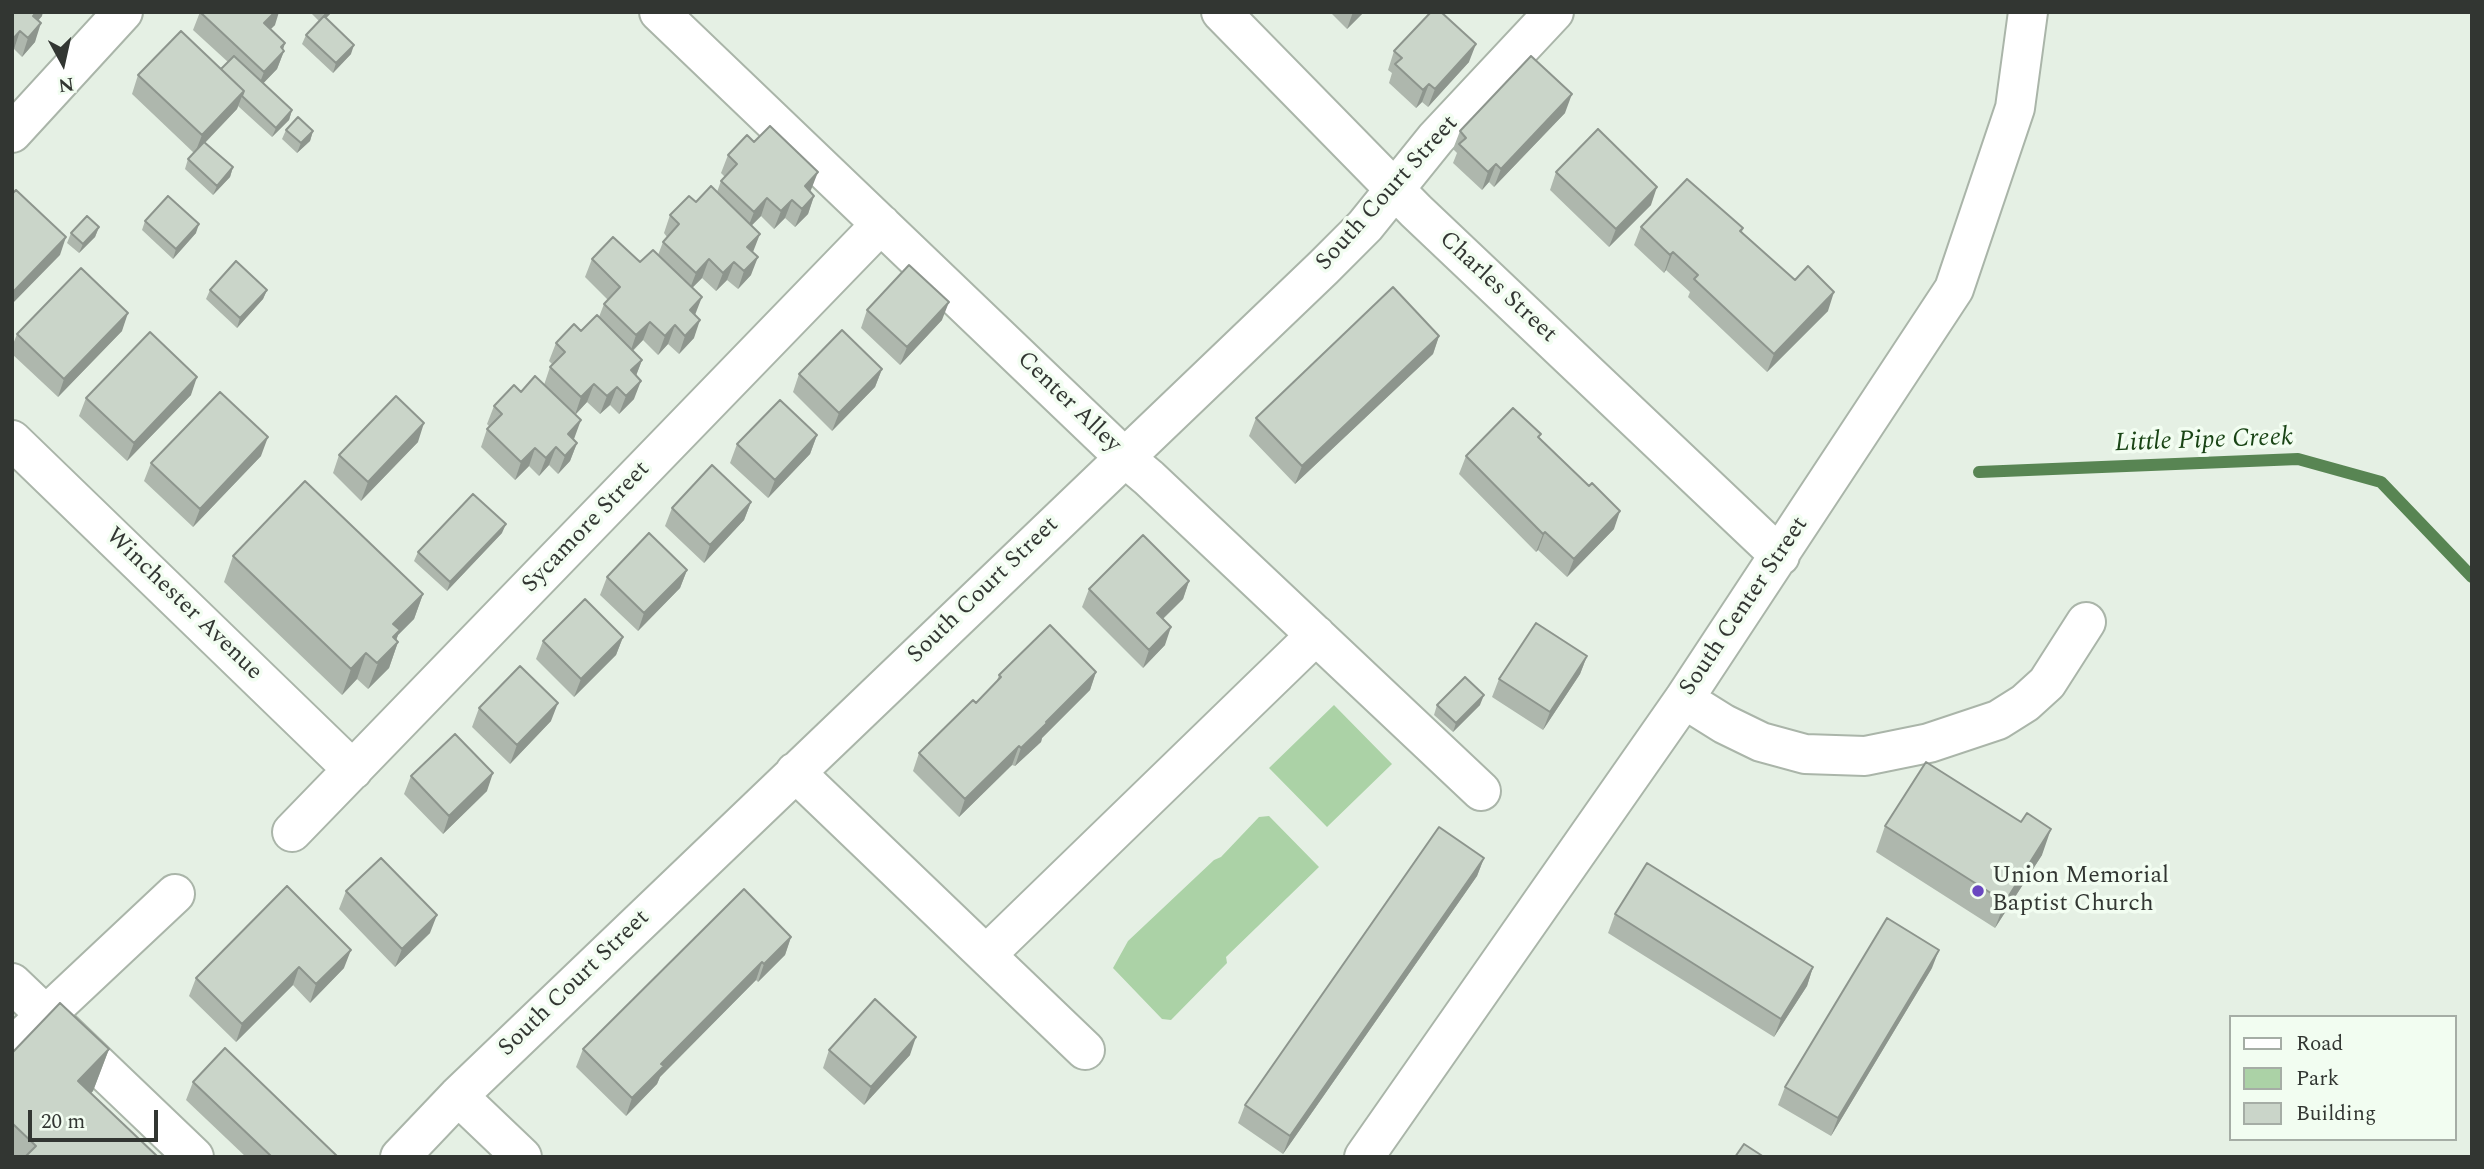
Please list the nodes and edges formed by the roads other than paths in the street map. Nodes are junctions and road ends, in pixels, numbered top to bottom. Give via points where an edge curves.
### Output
1 (123, 12) edge
2 (659, 12) edge
3 (1221, 12) edge
4 (1555, 12) edge
5 (2028, 12) edge
6 (12, 133) edge
7 (1395, 190) junction
8 (881, 224) junction
9 (12, 440) edge
10 (1124, 457) junction
11 (1780, 556) junction
12 (2086, 622) dead end
13 (1316, 635) junction
14 (1684, 699) junction
15 (353, 770) junction
16 (795, 772) junction
17 (1481, 791) dead end
18 (292, 832) dead end
19 (175, 894) dead end
20 (987, 954) junction
21 (12, 983) edge
22 (47, 1015) junction
23 (12, 1047) edge
24 (1085, 1050) dead end
25 (458, 1096) junction
26 (194, 1157) edge
27 (400, 1157) edge
28 (522, 1157) edge
29 (1364, 1157) edge

1 - 6 street
2 - 8 street, Center Alley
3 - 7 street, Charles Street
4 - 7 street, South Court Street via 1436,138
5 - 11 street, South Center Street via 2014,108 1954,289
7 - 10 street, South Court Street via 1323,268
7 - 11 street, Charles Street
8 - 10 street, Center Alley
8 - 15 street, Sycamore Street
9 - 15 street, Winchester Avenue
10 - 13 street, Center Alley
10 - 16 street, South Court Street
11 - 14 street, South Center Street
12 - 14 street via 2047,683 2007,715 1929,743 1865,756 1805,754 1761,742
13 - 17 street, Center Alley
13 - 20 street
14 - 29 street, South Center Street
15 - 18 street, Sycamore Street
16 - 20 street
16 - 25 street, South Court Street
19 - 22 street
20 - 24 street
21 - 22 street
22 - 23 street
22 - 26 street
25 - 27 street, South Court Street
25 - 28 street

